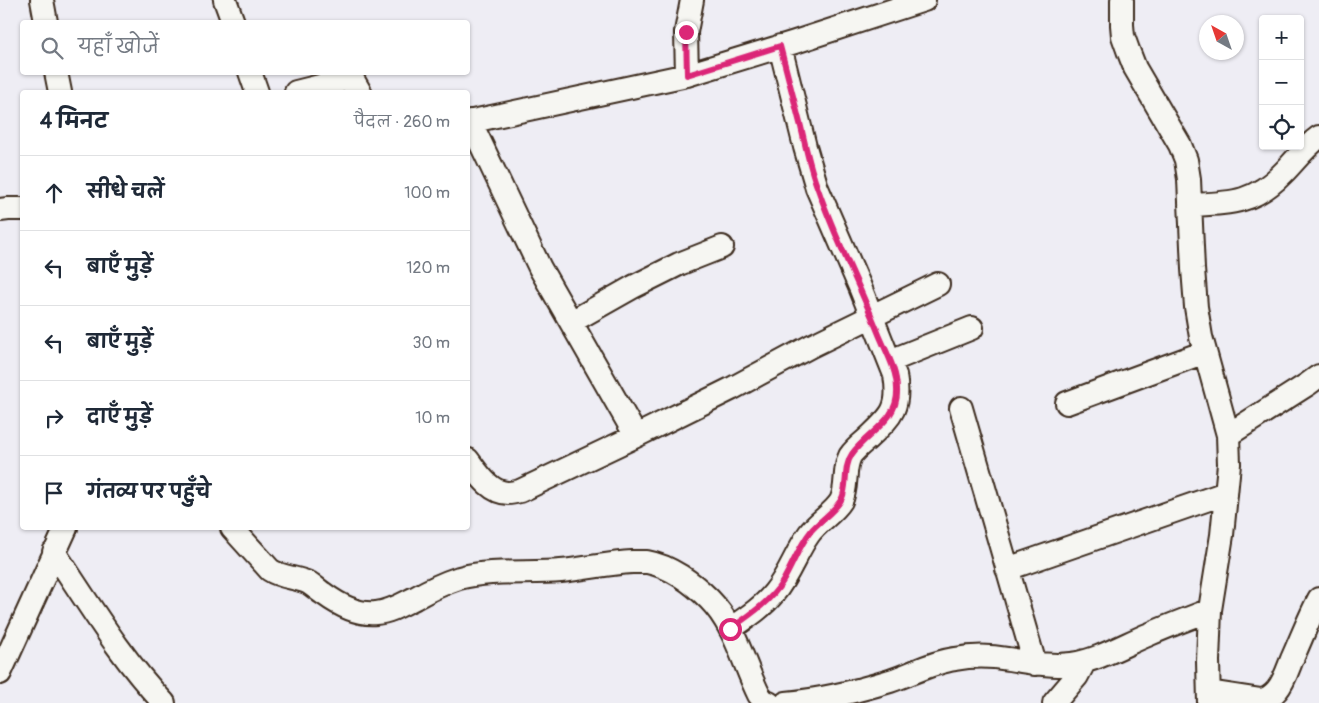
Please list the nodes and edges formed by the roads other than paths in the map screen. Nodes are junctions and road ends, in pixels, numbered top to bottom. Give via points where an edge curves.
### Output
1 (42, 0) edge
2 (225, 0) edge
3 (692, 0) edge
4 (924, 0) edge
5 (1122, 0) edge
6 (46, 20) edge
7 (232, 20) edge
8 (780, 46) junction
9 (57, 75) edge
10 (251, 75) edge
11 (687, 75) junction
12 (60, 90) edge
13 (256, 90) edge
14 (304, 90) edge
15 (359, 90) edge
16 (470, 121) edge
17 (470, 123) edge
18 (1319, 137) edge
19 (1190, 205) junction
20 (20, 209) edge
21 (0, 210) edge
22 (722, 246) dead end
23 (938, 284) dead end
24 (872, 316) junction
25 (571, 322) junction
26 (972, 328) dead end
27 (1205, 352) junction
28 (890, 361) junction
29 (1319, 376) edge
30 (1067, 403) dead end
31 (961, 408) dead end
32 (1228, 435) junction
33 (636, 436) junction
34 (470, 462) edge
35 (1226, 493) junction
36 (65, 530) edge
37 (234, 530) edge
38 (54, 552) junction
39 (1008, 569) junction
40 (1319, 599) edge
41 (1210, 610) junction
42 (730, 629) junction
43 (1085, 661) junction
44 (1035, 664) junction
45 (0, 673) edge
46 (1209, 698) edge
47 (761, 700) edge
48 (164, 703) edge
49 (786, 703) edge
50 (1054, 703) edge

1 - 6 street
2 - 7 street
3 - 11 street via 686,32
4 - 8 street
5 - 19 street via 1123,36 1135,68 1186,160
8 - 11 street
8 - 24 street via 817,188
9 - 12 street
10 - 13 street
11 - 16 street
14 - 15 street via 352,78
17 - 25 street via 540,268
18 - 19 street via 1282,174 1251,196 1238,202
19 - 27 street via 1192,269
20 - 21 street
22 - 25 street via 679,264
23 - 24 street
24 - 28 street
24 - 33 street
25 - 33 street
26 - 28 street
27 - 30 street
27 - 32 street
28 - 42 street via 898,389 894,410 850,457 842,499 800,547 774,593
29 - 32 street
31 - 39 street
32 - 35 street
33 - 34 street via 509,494 488,484
35 - 39 street
35 - 41 street
36 - 38 street
37 - 42 street via 276,574 309,583 359,612 387,612 461,578 647,562 693,585 720,612
38 - 45 street
38 - 48 street via 122,654
39 - 44 street
40 - 46 street via 1286,674 1268,699
41 - 43 street
41 - 46 street
42 - 47 street
43 - 44 street
43 - 50 street
44 - 49 street via 1007,658 955,658 838,695

